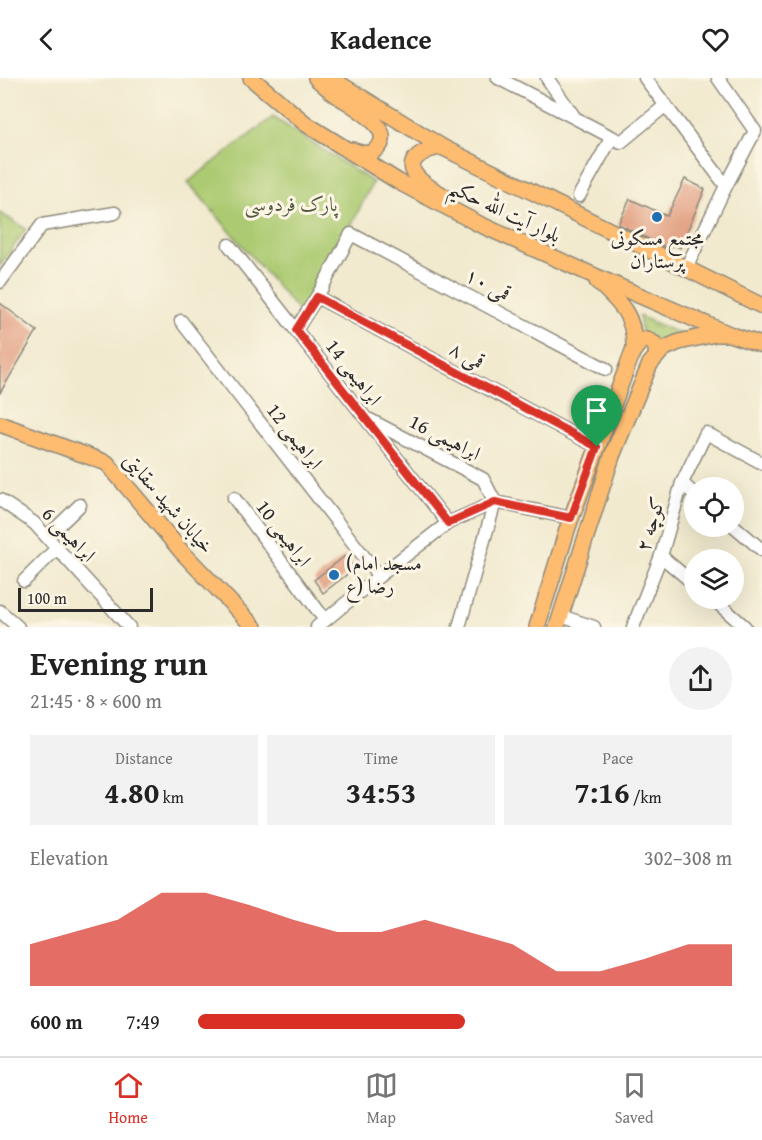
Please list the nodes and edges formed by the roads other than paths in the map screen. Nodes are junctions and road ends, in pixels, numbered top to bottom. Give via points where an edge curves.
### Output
1 (250, 78) edge
2 (316, 78) edge
3 (330, 78) edge
4 (498, 78) edge
5 (547, 78) edge
6 (718, 78) edge
7 (652, 80) edge
8 (666, 105) junction
9 (574, 116) junction
10 (612, 137) junction
11 (335, 143) junction
12 (442, 147) junction
13 (726, 186) junction
14 (579, 196) dead end
15 (115, 213) dead end
16 (479, 224) junction
17 (229, 245) dead end
18 (686, 268) junction
19 (588, 273) junction
20 (0, 282) edge
21 (317, 297) junction
22 (762, 306) edge
23 (181, 321) dead end
24 (296, 330) junction
25 (729, 334) junction
26 (762, 345) edge
27 (634, 350) junction
28 (657, 356) junction
29 (606, 369) dead end
30 (365, 418) junction
31 (0, 424) edge
32 (597, 447) junction
33 (762, 463) edge
34 (682, 483) joint
35 (234, 498) dead end
36 (0, 500) edge
37 (495, 502) junction
38 (80, 505) dead end
39 (571, 518) junction
40 (448, 523) junction
41 (744, 535) edge
42 (47, 537) junction
43 (57, 548) junction
44 (762, 550) edge
45 (661, 556) junction
46 (379, 576) junction
47 (684, 576) edge
48 (24, 580) dead end
49 (725, 609) edge
50 (0, 611) edge
51 (559, 621) edge
52 (321, 623) edge
53 (18, 627) edge
54 (129, 627) edge
55 (254, 627) edge
56 (459, 627) edge
57 (537, 627) edge
58 (594, 627) edge
59 (633, 627) edge
60 (745, 627) edge

1 - 11 main road, بلوار آیت الله حکیم
2 - 11 main road via 377,124 382,136 381,144 370,153 359,153
3 - 12 main road, بلوار آیت الله حکیم
4 - 9 street
5 - 9 street
6 - 13 street via 755,130
7 - 8 street
8 - 10 street via 621,142
8 - 13 street
9 - 10 street
10 - 14 street
11 - 16 main road, بلوار آیت الله حکیم
12 - 16 main road via 423,151 414,160 414,172
12 - 18 main road, بلوار آیت الله حکیم
13 - 18 street
15 - 20 street via 42,225
16 - 19 main road, بلوار آیت الله حکیم
17 - 24 street, ابراهیمی 14
18 - 22 main road, بلوار آیت الله حکیم
19 - 25 main road, بلوار آیت الله حکیم
19 - 27 main road via 629,317 634,328
21 - 24 street
21 - 29 street, قمی ۱۰ via 351,234
21 - 32 street, قمی ۸
23 - 46 street, ابراهیمی 12
24 - 30 street, ابراهیمی 14
25 - 26 main road, بلوار آیت الله حکیم
25 - 28 main road via 689,339
27 - 28 main road via 646,339 655,344
27 - 32 main road
28 - 51 main road via 650,364 612,456
30 - 37 street, ابراهیمی 16 via 483,479
30 - 40 street, ابراهیمی 14
31 - 55 main road, خیابان شهید سقایتی via 107,463 182,552
32 - 39 main road
33 - 34 street, کوچه ۲ via 706,434
34 - 45 street, کوچه ۲
35 - 52 street, ابراهیمی 10
36 - 42 street, ابراهیمی 6 via 33,522
37 - 39 street
37 - 40 street
37 - 56 street
38 - 42 street
39 - 57 main road
40 - 46 street
41 - 44 street
42 - 43 street, ابراهیمی 6
43 - 48 street
43 - 54 street, ابراهیمی 6
45 - 47 street
45 - 59 street, کوچه ۲
46 - 52 street
49 - 60 street
50 - 53 street
51 - 58 street

